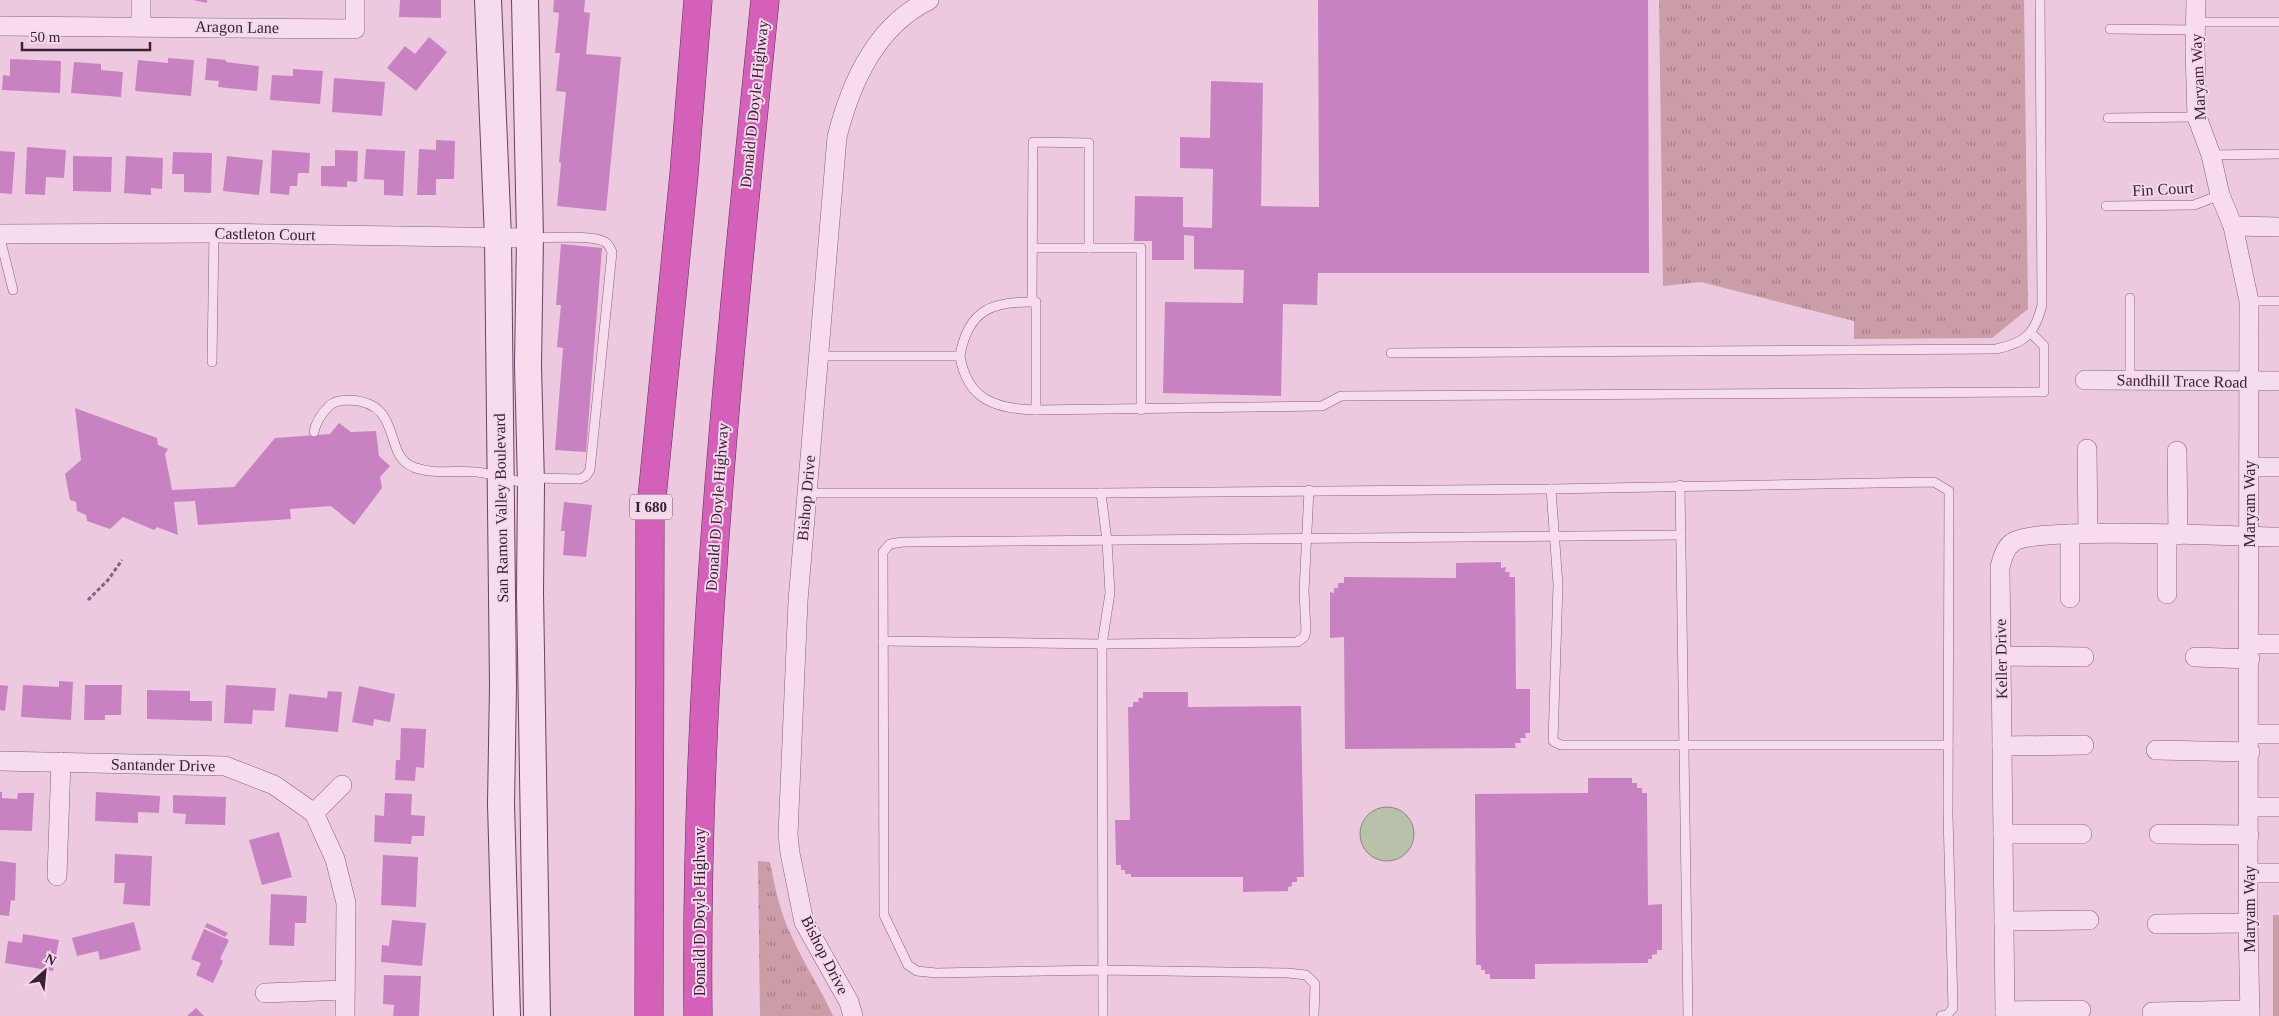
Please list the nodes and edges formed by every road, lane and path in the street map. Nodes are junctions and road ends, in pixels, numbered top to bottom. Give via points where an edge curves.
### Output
1 (141, 0) edge
2 (354, 0) edge
3 (488, 0) edge
4 (525, 0) edge
5 (698, 0) edge
6 (765, 0) edge
7 (929, 0) edge
8 (2040, 0) edge
9 (2196, 0) edge
10 (2279, 22) edge
11 (0, 26) edge
12 (141, 26) junction
13 (2196, 26) junction
14 (2110, 29) dead end
15 (2197, 117) junction
16 (2108, 118) dead end
17 (2279, 154) edge
18 (2212, 155) junction
19 (2220, 195) junction
20 (2106, 206) dead end
21 (2232, 226) junction
22 (2279, 227) edge
23 (214, 233) junction
24 (0, 234) edge
25 (0, 238) edge
26 (498, 238) junction
27 (530, 238) junction
28 (1034, 248) junction
29 (1089, 248) junction
30 (13, 290) dead end
31 (2130, 298) dead end
32 (2249, 301) junction
33 (2279, 301) edge
34 (1032, 302) junction
35 (2031, 333) junction
36 (1391, 353) dead end
37 (818, 356) junction
38 (960, 356) junction
39 (212, 362) dead end
40 (2085, 380) dead end
41 (2130, 380) junction
42 (2249, 381) junction
43 (2279, 381) edge
44 (1036, 410) junction
45 (1141, 410) junction
46 (314, 432) dead end
47 (2087, 449) dead end
48 (2177, 451) dead end
49 (2249, 467) junction
50 (2279, 467) edge
51 (500, 478) junction
52 (531, 481) junction
53 (1680, 485) junction
54 (1551, 489) junction
55 (1309, 490) junction
56 (806, 493) junction
57 (1102, 493) junction
58 (2079, 533) junction
59 (1681, 535) junction
60 (2172, 535) junction
61 (1556, 537) junction
62 (2248, 537) junction
63 (2279, 537) edge
64 (1305, 538) junction
65 (1107, 541) junction
66 (122, 560) dead end
67 (2167, 594) dead end
68 (2070, 598) dead end
69 (88, 600) dead end
70 (883, 641) junction
71 (1102, 644) junction
72 (2279, 644) edge
73 (2250, 652) junction
74 (2002, 656) junction
75 (2084, 656) dead end
76 (2195, 657) dead end
77 (2279, 734) edge
78 (2250, 743) junction
79 (1685, 744) junction
80 (1948, 745) junction
81 (2084, 745) dead end
82 (2002, 746) junction
83 (2156, 750) dead end
84 (0, 761) edge
85 (61, 762) junction
86 (342, 785) dead end
87 (2250, 807) junction
88 (2279, 807) edge
89 (314, 813) junction
90 (2003, 834) junction
91 (2082, 834) dead end
92 (2159, 834) dead end
93 (2249, 835) junction
94 (2249, 873) junction
95 (2279, 873) edge
96 (57, 876) dead end
97 (2089, 920) dead end
98 (2004, 921) junction
99 (2248, 923) junction
100 (2157, 924) dead end
101 (1103, 970) junction
102 (345, 990) junction
103 (265, 993) dead end
104 (2081, 1010) dead end
105 (2152, 1012) dead end
106 (2005, 1013) edge
107 (2250, 1013) edge
108 (345, 1016) edge
109 (507, 1016) edge
110 (536, 1016) edge
111 (649, 1016) edge
112 (698, 1016) edge
113 (853, 1016) edge
114 (1103, 1016) edge
115 (1314, 1016) edge
116 (1688, 1016) edge
117 (1941, 1016) edge

1 - 12 street
2 - 12 street, Aragon Lane via 355,29
3 - 26 main road, San Ramon Valley Boulevard
4 - 27 main road, San Ramon Valley Boulevard
5 - 111 highway, I 680 via 650,518
6 - 112 highway, Donald D Doyle Highway via 724,406 711,570 701,752
7 - 37 street, Bishop Drive via 898,21 865,62 844,111 837,137
8 - 35 lane via 2042,305
9 - 13 street, Maryam Way
10 - 13 lane
11 - 12 street, Aragon Lane
13 - 14 lane
13 - 15 street, Maryam Way
15 - 16 lane
15 - 18 street, Maryam Way
17 - 18 lane
18 - 19 street, Maryam Way
19 - 20 lane, Fin Court via 2194,205
19 - 21 street, Maryam Way
21 - 22 street
21 - 32 street, Maryam Way
23 - 24 street, Castleton Court
23 - 26 street, Castleton Court
23 - 39 lane
25 - 30 lane
26 - 27 street, Castleton Court
26 - 51 main road, San Ramon Valley Boulevard
27 - 52 main road, San Ramon Valley Boulevard via 528,366
27 - 52 lane via 603,240 612,252 590,470 580,479
28 - 29 lane
28 - 29 lane via 1033,142 1089,143
28 - 34 lane
29 - 45 lane via 1140,248
31 - 41 lane
32 - 33 lane
32 - 42 street, Maryam Way
34 - 38 lane via 1002,303 987,309 967,331
34 - 44 lane via 1036,302
35 - 36 lane via 2019,342 1996,349
35 - 45 lane via 2044,346 2044,392 1341,396 1322,406
37 - 38 lane
37 - 56 street, Bishop Drive
38 - 44 lane via 967,381 986,400 1011,410
40 - 41 street, Sandhill Trace Road
41 - 42 street, Sandhill Trace Road
42 - 43 street, Sandhill Trace Road
42 - 49 street, Maryam Way
44 - 45 lane
46 - 51 lane via 320,415 332,404 345,400 359,401 377,407 389,424 401,457 410,466 431,472 478,472
47 - 58 street
48 - 60 street
49 - 50 street
49 - 62 street, Maryam Way
51 - 52 lane
51 - 109 main road, San Ramon Valley Boulevard via 501,804
52 - 110 main road, San Ramon Valley Boulevard
53 - 54 lane
53 - 59 lane
53 - 80 lane via 1934,482 1949,491
54 - 55 lane
54 - 61 lane
55 - 57 lane
55 - 64 lane
56 - 57 lane
56 - 113 street, Bishop Drive via 794,691 790,853 804,922 849,1002
57 - 65 lane
58 - 60 street, Keller Drive
58 - 68 street
58 - 74 street, Keller Drive via 2023,539 2012,542 2006,551 2000,567
59 - 61 lane
59 - 79 lane
60 - 62 street, Keller Drive
60 - 67 street
61 - 64 lane
61 - 79 lane via 1557,644 1553,741 1560,745
62 - 63 street, Keller Drive
62 - 73 street, Maryam Way
64 - 65 lane
64 - 71 lane via 1306,631 1297,642
65 - 70 lane via 890,544 883,552
65 - 71 lane via 1110,593
66 - 69 path
70 - 71 lane
70 - 101 lane via 884,915 908,965 917,971 936,973
71 - 101 lane
72 - 73 street
73 - 76 street
73 - 78 street, Maryam Way
74 - 75 street
74 - 82 street, Keller Drive
77 - 78 street
78 - 83 street
78 - 87 street, Maryam Way
79 - 80 lane
79 - 116 lane
80 - 117 lane via 1953,1008
81 - 82 street
82 - 90 street, Keller Drive
84 - 85 street, Santander Drive
85 - 89 street, Santander Drive via 225,766 274,785
85 - 96 street
86 - 89 street
87 - 88 street
87 - 93 street, Maryam Way
89 - 102 street via 335,859 346,903
90 - 91 street
90 - 98 street, Keller Drive
92 - 93 street
93 - 94 street, Maryam Way
94 - 95 street
94 - 99 street, Maryam Way
97 - 98 street
98 - 106 street, Keller Drive
99 - 100 street
99 - 107 street, Maryam Way
101 - 114 lane
101 - 115 lane via 1288,972 1306,975 1315,984
102 - 103 street
102 - 108 street
104 - 106 street
105 - 107 street

